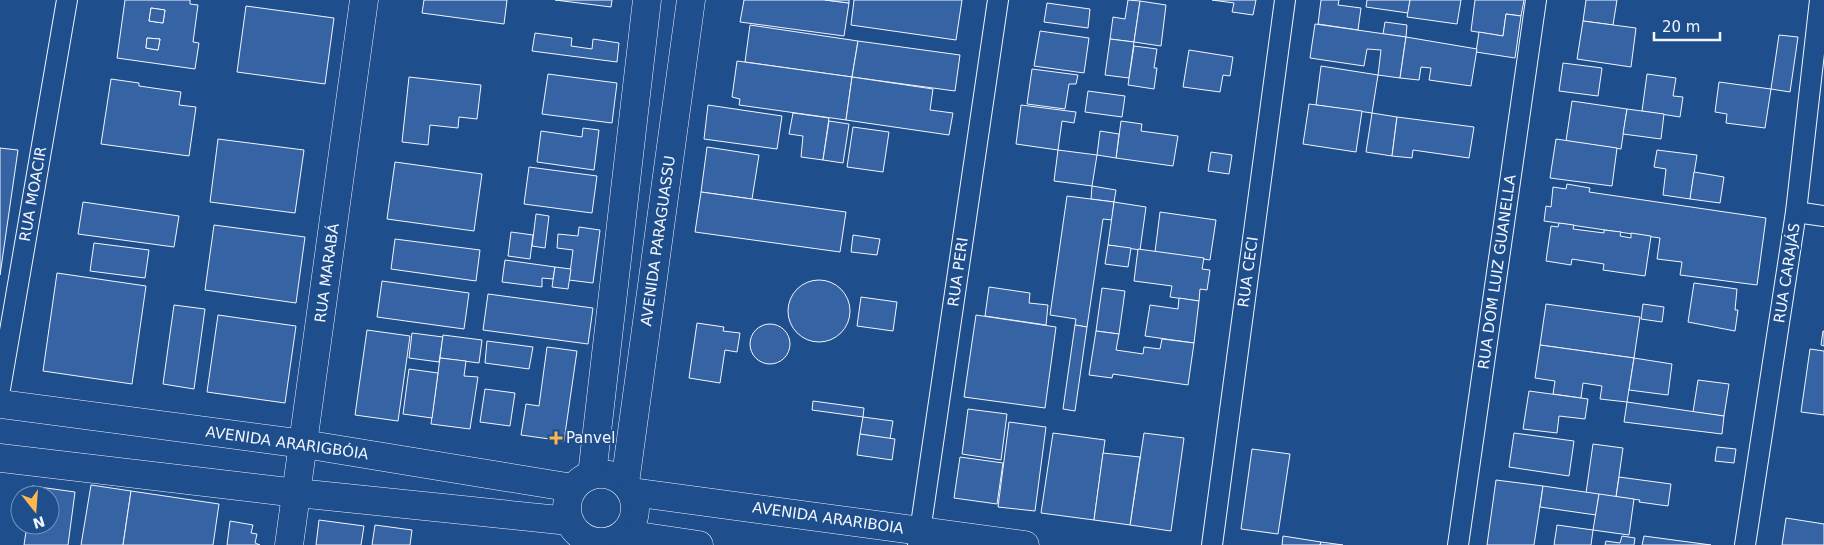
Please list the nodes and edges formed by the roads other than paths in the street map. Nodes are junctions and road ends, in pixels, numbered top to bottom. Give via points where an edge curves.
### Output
1 (67, 0) edge
2 (364, 0) edge
3 (647, 0) edge
4 (691, 0) edge
5 (998, 0) edge
6 (1284, 0) edge
7 (1536, 0) edge
8 (1820, 0) edge
9 (1796, 212) junction
10 (1824, 216) edge
11 (0, 389) edge
12 (0, 404) edge
13 (304, 444) junction
14 (0, 458) edge
15 (583, 481) junction
16 (628, 487) junction
17 (297, 493) junction
18 (572, 532) edge
19 (919, 538) edge
20 (618, 539) edge
21 (289, 545) edge
22 (699, 545) edge
23 (1025, 545) edge
24 (1212, 545) edge
25 (1458, 545) edge
26 (1745, 545) edge

1 - 11 street, RUA MOACIR
2 - 13 street, RUA MARABÁ
3 - 15 street
4 - 16 street, AVENIDA PARAGUASSU
5 - 19 street, RUA PERI
6 - 24 street, RUA CECI
7 - 25 street, RUA DOM LUIZ GUANELLA
8 - 9 street, RUA CARAJÁS
9 - 10 street
9 - 26 street, RUA CARAJÁS
12 - 13 street, AVENIDA ARARIGBÓIA
13 - 15 street, AVENIDA ARARIGBÓIA
13 - 17 street, RUA MARABÁ
14 - 17 street
15 - 16 street via 604,474 615,477
15 - 18 street via 568,498
16 - 19 street, AVENIDA ARARIBOIA
16 - 20 street via 636,514 632,524
17 - 18 street
17 - 21 street, RUA MARABÁ
18 - 20 street via 593,542
19 - 23 street, AVENIDA ARARIBOIA
20 - 22 street

